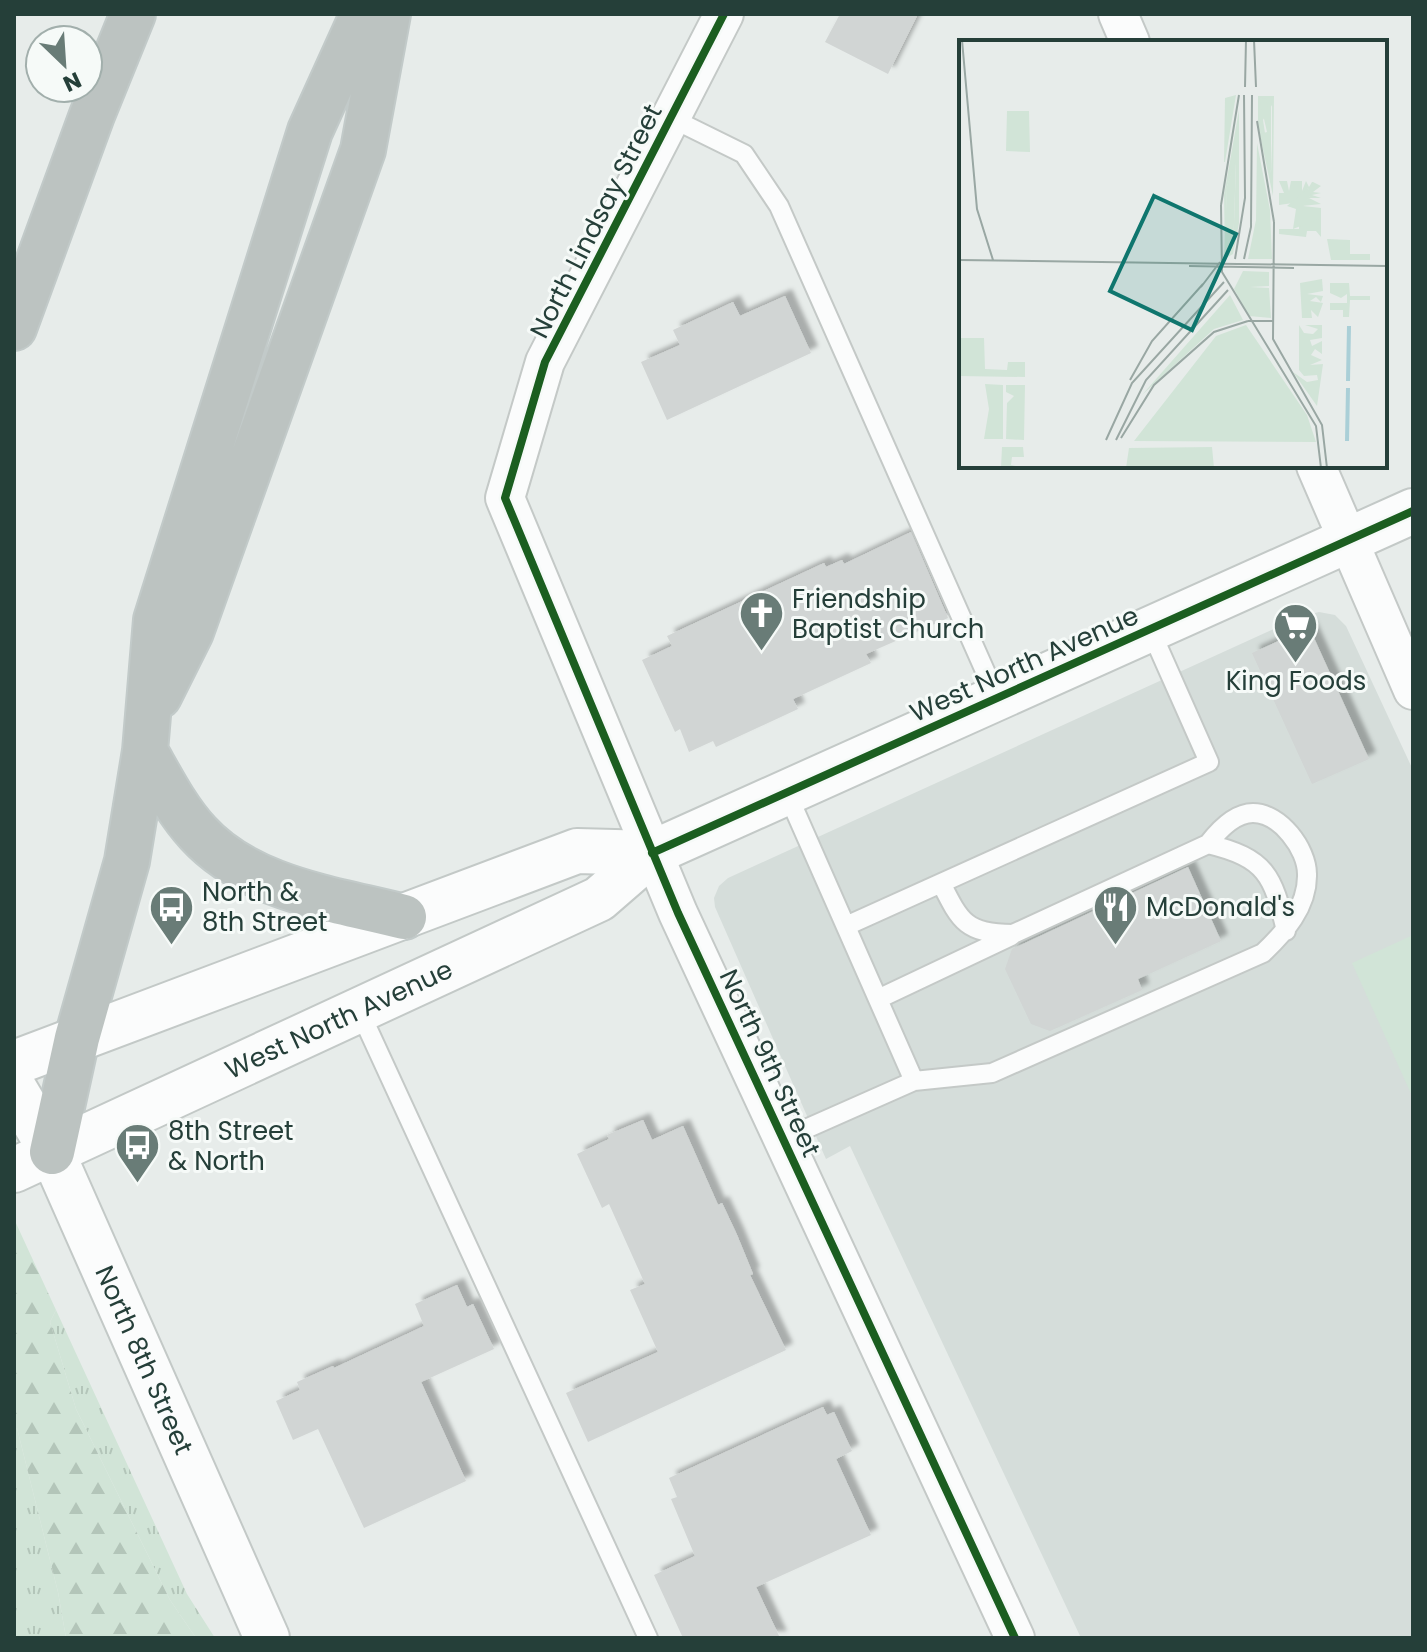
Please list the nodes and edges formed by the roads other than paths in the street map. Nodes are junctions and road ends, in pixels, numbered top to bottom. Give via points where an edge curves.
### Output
1 (133, 14) edge
2 (363, 14) edge
3 (388, 14) edge
4 (724, 14) edge
5 (1118, 14) edge
6 (1129, 40) edge
7 (671, 118) junction
8 (14, 328) edge
9 (1317, 468) edge
10 (505, 498) joint
11 (1413, 511) edge
12 (1347, 541) junction
13 (1150, 629) junction
14 (1413, 690) edge
15 (997, 698) junction
16 (147, 734) junction
17 (787, 793) junction
18 (1208, 844) junction
19 (652, 853) junction
20 (941, 883) junction
21 (404, 917) junction
22 (846, 926) junction
23 (1286, 931) junction
24 (1013, 934) junction
25 (878, 999) junction
26 (360, 1012) junction
27 (77, 1038) junction
28 (14, 1063) edge
29 (914, 1081) junction
30 (14, 1088) edge
31 (783, 1139) junction
32 (33, 1161) edge
33 (267, 1638) edge
34 (648, 1638) edge
35 (1015, 1638) edge

1 - 8 highway
2 - 16 highway via 310,131 156,620
3 - 16 highway via 363,150 191,632
4 - 7 street, North Lindsay Street
5 - 6 street
7 - 10 street, North Lindsay Street via 545,362
7 - 15 lane via 744,154 779,206
9 - 12 street
10 - 19 street, North 9th Street
11 - 12 main road, West North Avenue
12 - 13 main road, West North Avenue
12 - 14 street
13 - 15 main road, West North Avenue
13 - 20 lane via 1209,762
15 - 17 main road, West North Avenue
16 - 21 highway via 174,801 221,855 259,877
16 - 27 highway via 127,861
17 - 19 main road, West North Avenue
17 - 22 lane
18 - 23 lane via 1256,862 1270,878
18 - 23 lane via 1236,818 1253,813 1273,819 1289,833 1307,873 1301,904
18 - 24 lane
19 - 21 main road, West North Avenue via 577,851
19 - 26 main road, West North Avenue via 599,899
19 - 31 street, North 9th Street
20 - 22 lane
20 - 24 lane via 958,917 983,934
21 - 27 main road, West North Avenue
22 - 25 lane
23 - 29 lane via 1263,953 992,1073
24 - 25 lane
25 - 29 lane
26 - 32 main road, West North Avenue
26 - 34 lane
27 - 28 main road, West North Avenue
27 - 32 highway
29 - 31 lane
30 - 32 main road, North 8th Street
31 - 35 street, North 9th Street
32 - 33 main road, North 8th Street

